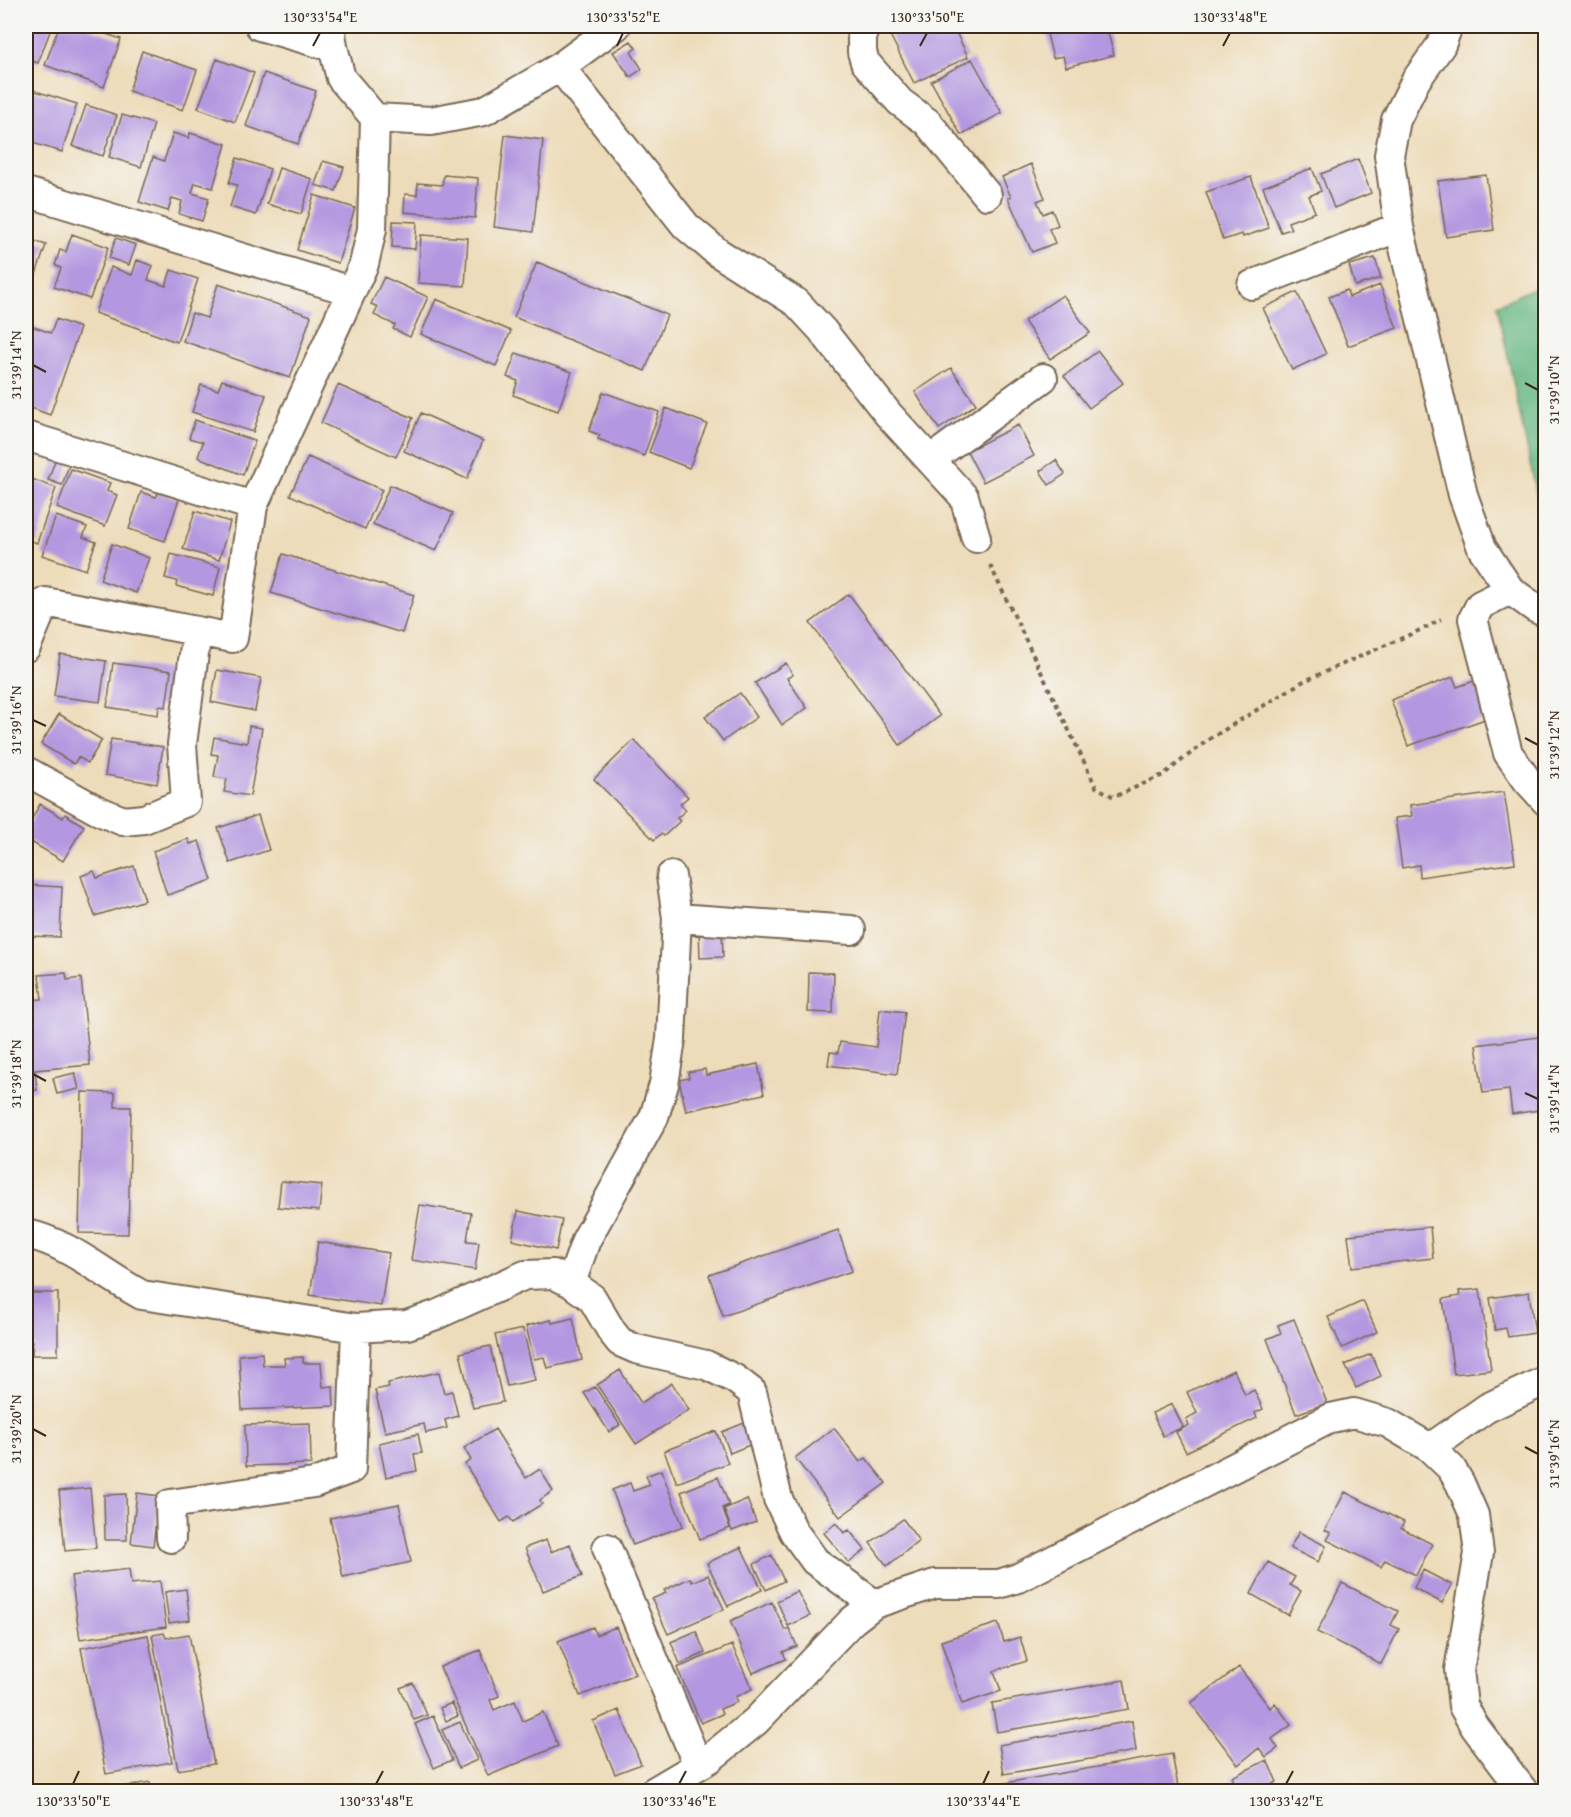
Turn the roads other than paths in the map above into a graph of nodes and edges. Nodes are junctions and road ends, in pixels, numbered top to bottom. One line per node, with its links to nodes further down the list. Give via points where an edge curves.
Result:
1 (260, 26): 5 (street)
2 (616, 26): 6 (street)
3 (862, 26): 9 (street, via 865,62 900,102 927,122)
4 (1448, 26): 10 (street, via 1441,45 1416,80 1395,120 1389,155)
5 (331, 36): 7 (street, via 341,78)
6 (560, 68): 7 (street, via 484,111 431,121); 15 (street, via 686,226 717,252 797,303)
7 (375, 118): 12 (street, via 372,229 364,264)
8 (26, 192): 12 (street)
9 (987, 195)
10 (1399, 227): 11 (street); 18 (street, via 1463,495 1482,548)
11 (1252, 285)
12 (351, 291): 16 (street)
13 (1043, 378): 15 (street)
14 (26, 436): 16 (street)
15 (930, 460): 17 (street, via 964,497)
16 (253, 506): 20 (street, via 233,638)
17 (976, 538)
18 (1510, 590): 19 (street); 23 (street, via 1480,605 1473,619 1508,753)
19 (1545, 613)
20 (197, 631): 21 (street, via 45,602); 22 (street, via 182,744 186,802 144,819 123,821)
21 (26, 647)
22 (26, 771)
23 (1545, 801)
24 (671, 876): 25 (street)
25 (677, 918): 26 (street); 28 (street, via 671,1039 664,1084 654,1118 586,1240)
26 (851, 930)
27 (26, 1234): 29 (street, via 72,1252 142,1295)
28 (572, 1283): 29 (street, via 553,1274 525,1275 436,1315 407,1324); 34 (street, via 592,1298 620,1342 636,1350 706,1365 735,1378 752,1392 778,1499 794,1532 815,1561)
29 (356, 1328): 32 (street, via 351,1468 314,1483 170,1504)
30 (1545, 1380): 31 (street, via 1487,1408)
31 (1430, 1448): 34 (street, via 1388,1423 1354,1413 1331,1418 1018,1578 999,1584 935,1584); 37 (street, via 1460,1483 1474,1515 1479,1552 1459,1670 1463,1706)
32 (171, 1538)
33 (607, 1548): 35 (street)
34 (874, 1604): 35 (street, via 852,1621 756,1721)
35 (698, 1765): 36 (street)
36 (653, 1791)
37 (1524, 1791)

